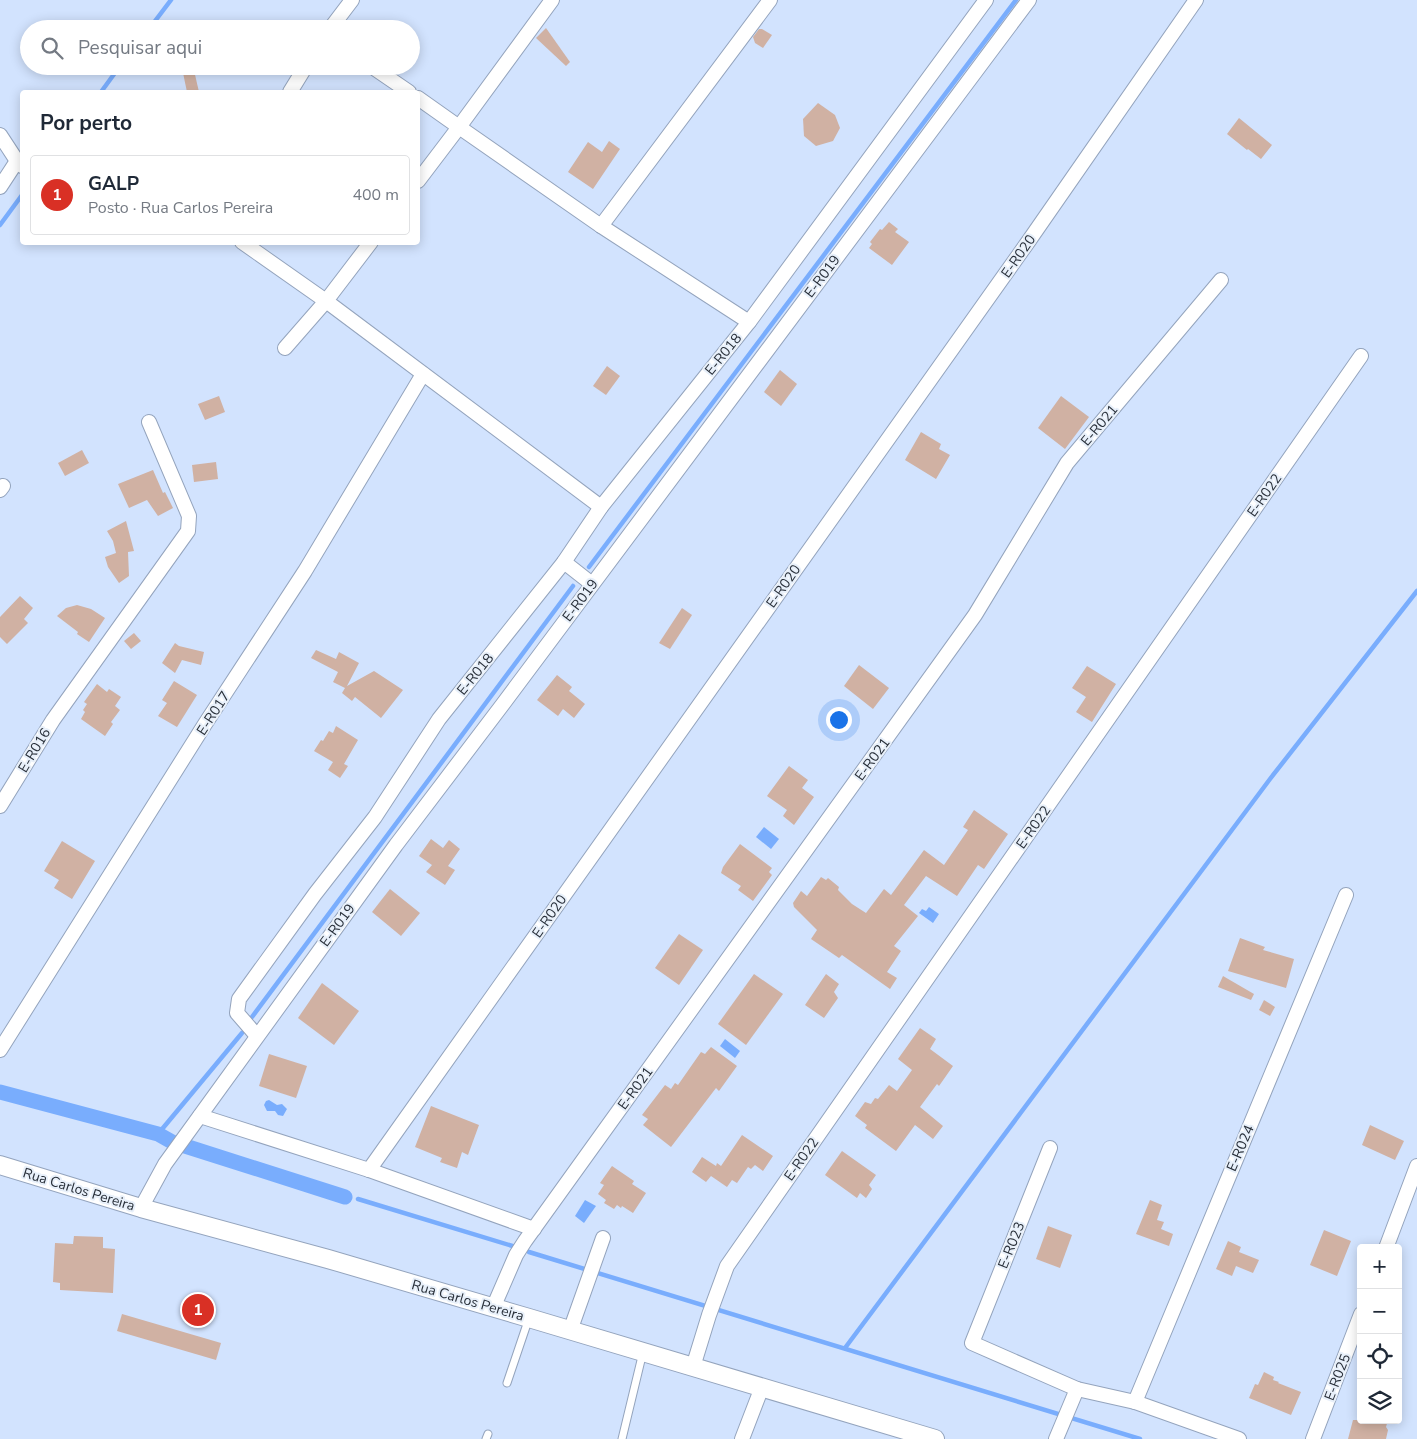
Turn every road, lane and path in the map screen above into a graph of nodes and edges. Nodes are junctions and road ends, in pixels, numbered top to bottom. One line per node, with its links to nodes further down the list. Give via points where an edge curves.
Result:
1 (352, 0): 7 (street)
2 (552, 0): 13 (street)
3 (770, 0): 18 (street)
4 (986, 0): 23 (street, E-R018)
5 (1029, 0): 30 (street, E-R019)
6 (1196, 0): 39 (street, E-R020, via 1028,242)
7 (337, 20)
8 (300, 75): 10 (street)
9 (384, 75): 11 (street)
10 (291, 90)
11 (406, 90)
12 (420, 99): 13 (street)
13 (459, 127): 16 (street); 18 (street)
14 (0, 135): 15 (street)
15 (20, 163): 17 (street)
16 (420, 178)
17 (0, 187)
18 (601, 226): 23 (street)
19 (246, 245): 22 (street)
20 (369, 245): 22 (street)
21 (1221, 280): 41 (street, E-R021, via 1067,463 976,615)
22 (326, 301): 24 (street); 26 (street)
23 (749, 322): 28 (street, E-R018)
24 (285, 348)
25 (1361, 356): 49 (street, E-R022, via 727,1266)
26 (423, 374): 28 (street); 34 (street, E-R017, via 305,571)
27 (150, 422): 31 (street, E-R016, via 190,516 188,530 53,720)
28 (601, 507): 29 (street, E-R018)
29 (564, 562): 30 (street); 33 (street, E-R018, via 440,719 375,817 314,894 239,999 237,1013)
30 (592, 584): 33 (street, E-R019, via 396,844)
31 (0, 806)
32 (1346, 895): 53 (street, E-R024)
33 (257, 1036): 35 (street, E-R019)
34 (0, 1050)
35 (200, 1116): 39 (street); 40 (street, E-R019, via 165,1164)
36 (1050, 1148): 52 (street, E-R023, via 972,1343)
37 (0, 1165): 40 (street, Rua Carlos Pereira)
38 (1417, 1166): 43 (street)
39 (368, 1170): 41 (street)
40 (141, 1208): 44 (street, Rua Carlos Pereira)
41 (534, 1228): 44 (street, E-R021, via 516,1255)
42 (603, 1238): 47 (street)
43 (1388, 1244)
44 (493, 1308): 45 (street, Rua Carlos Pereira)
45 (529, 1318): 47 (street, Rua Carlos Pereira); 50 (lane)
46 (1357, 1324): 59 (street, E-R025)
47 (570, 1331): 48 (street, Rua Carlos Pereira)
48 (643, 1352): 49 (street, Rua Carlos Pereira); 54 (lane)
49 (693, 1367): 51 (street, Rua Carlos Pereira)
50 (507, 1383)
51 (762, 1387): 55 (street); 56 (street, Rua Carlos Pereira)
52 (1076, 1389): 53 (street); 57 (street)
53 (1135, 1402): 58 (street)
54 (622, 1439)
55 (742, 1439)
56 (936, 1439)
57 (1056, 1439)
58 (1239, 1439)
59 (1313, 1439)

